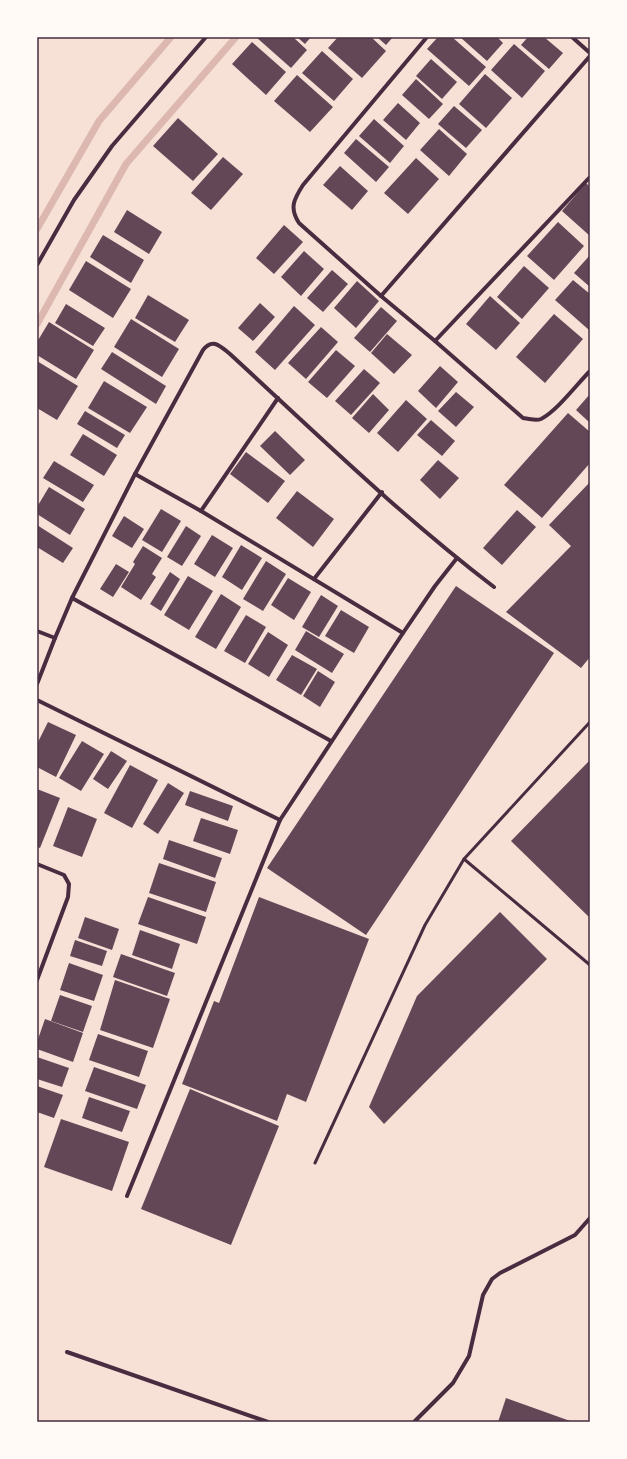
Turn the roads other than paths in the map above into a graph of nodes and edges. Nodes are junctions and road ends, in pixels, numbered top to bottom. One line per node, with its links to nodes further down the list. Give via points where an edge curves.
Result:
1 (206, 37): 7 (street, via 112,146 74,200)
2 (427, 37): 8 (street, via 303,185 293,207 299,223)
3 (572, 37): 4 (street)
4 (590, 53)
5 (590, 56): 8 (street)
6 (590, 177): 9 (street)
7 (37, 265)
8 (381, 296): 9 (street)
9 (435, 341): 10 (street, via 522,418 530,420 540,419 553,410)
10 (590, 371)
11 (278, 398): 12 (street, via 221,346 208,344); 13 (street); 14 (street)
12 (135, 474): 14 (street); 18 (street)
13 (382, 492): 15 (street); 16 (street)
14 (201, 511): 16 (street)
15 (457, 558): 17 (street); 20 (street)
16 (314, 579): 20 (street)
17 (494, 587)
18 (72, 598): 21 (street); 25 (street)
19 (37, 631): 21 (street)
20 (403, 633): 25 (street)
21 (55, 638): 22 (street)
22 (37, 684)
23 (37, 700): 26 (street)
24 (590, 722): 27 (lane)
25 (331, 741): 26 (street)
26 (280, 820): 32 (street)
27 (464, 859): 29 (lane); 31 (lane, via 425,925)
28 (37, 864): 30 (street, via 64,876 69,884 68,897)
29 (590, 965)
30 (37, 980)
31 (315, 1163)
32 (126, 1196)
33 (590, 1218): 36 (street, via 575,1235 492,1279 483,1295 469,1356 453,1383)
34 (66, 1352): 35 (street)
35 (268, 1422)
36 (414, 1422)

